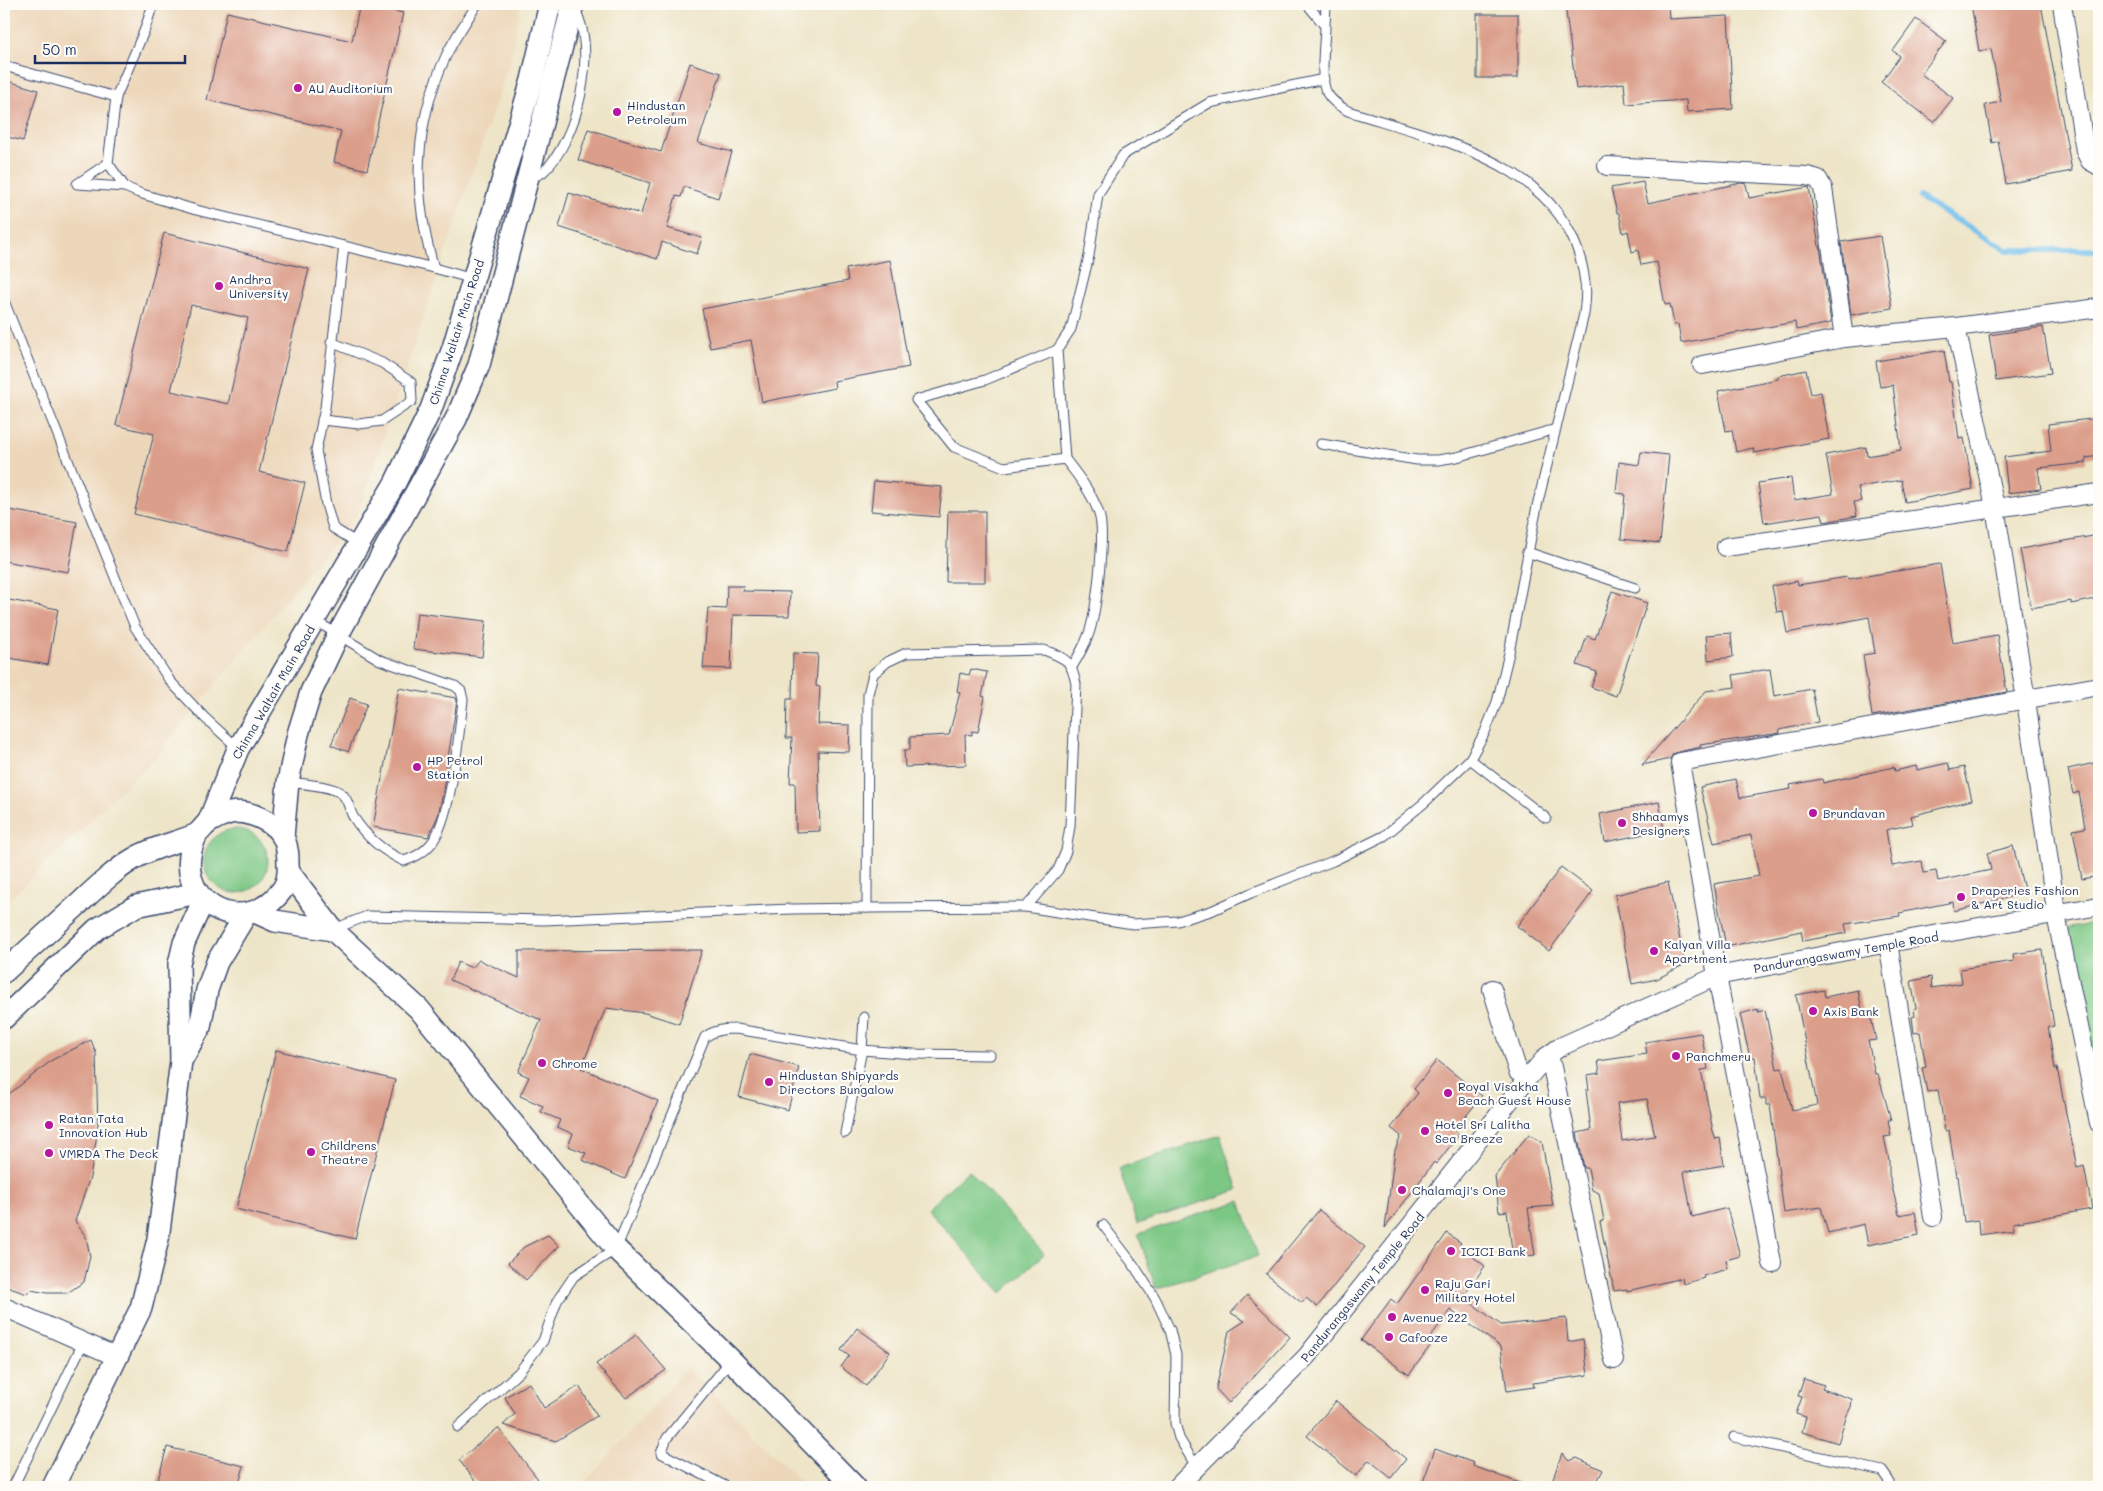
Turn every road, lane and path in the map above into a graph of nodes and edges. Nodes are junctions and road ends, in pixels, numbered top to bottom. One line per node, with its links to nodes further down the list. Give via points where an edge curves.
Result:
1 (153, 4): 11 (lane)
2 (478, 4): 18 (lane, via 446,55 429,99 422,130 419,201)
3 (550, 4): 19 (street, Chinna Waltair Main Road, via 532,80)
4 (573, 4): 15 (street, Chinna Waltair Main Road); 15 (lane, via 580,17 585,42 582,85 573,124 556,157 542,173)
5 (1307, 4): 8 (lane)
6 (1326, 4): 8 (lane)
7 (2062, 4): 14 (street, via 2085,151 2090,161)
8 (1325, 26): 10 (lane)
9 (4, 66): 11 (lane)
10 (1324, 79): 25 (lane, via 1209,103 1123,155 1098,194 1089,256 1071,329); 29 (lane, via 1325,92 1348,111 1469,150 1502,165 1529,183 1553,206 1570,230 1586,284 1584,314)
11 (116, 97): 12 (lane)
12 (108, 163): 16 (lane); 16 (lane, via 77,184)
13 (1607, 166): 23 (street, via 1818,179 1823,188)
14 (2099, 166)
15 (527, 178): 39 (street, Chinna Waltair Main Road, via 478,365 464,401)
16 (125, 187): 17 (lane, via 196,210)
17 (344, 246): 18 (lane); 24 (lane)
18 (434, 268): 19 (lane)
19 (473, 279): 27 (street, Chinna Waltair Main Road, via 453,348)
20 (4, 301): 43 (lane, via 135,627 170,681)
21 (2099, 308): 22 (street)
22 (1956, 327): 23 (street); 33 (street)
23 (1844, 338): 26 (street)
24 (332, 342): 27 (lane, via 382,363 411,382); 28 (lane)
25 (1057, 350): 31 (lane); 31 (lane, via 985,380 916,400 954,446 971,453 1004,466)
26 (1702, 365)
27 (422, 405): 28 (lane, via 382,421 359,424); 34 (street, Chinna Waltair Main Road, via 395,483)
28 (322, 420): 34 (lane, via 316,450 328,512 333,528)
29 (1556, 429): 30 (lane, via 1438,460 1417,460); 36 (lane)
30 (1321, 444)
31 (1065, 459): 40 (lane, via 1089,490 1100,516 1097,598 1088,636)
32 (2099, 492): 33 (street)
33 (1995, 507): 35 (street); 42 (street)
34 (359, 544): 38 (street, Chinna Waltair Main Road)
35 (1726, 547)
36 (1527, 552): 37 (lane); 44 (lane, via 1497,702)
37 (1635, 588)
38 (314, 620): 39 (lane); 43 (street, Chinna Waltair Main Road)
39 (338, 635): 45 (street, Chinna Waltair Main Road, via 311,692); 45 (lane, via 380,660 443,681 461,691 464,700 452,782 439,829 431,844 417,857 404,861 389,854 366,832 341,794 332,789)
40 (1072, 667): 52 (lane, via 1076,684 1066,851 1058,870); 53 (lane, via 1062,657 1044,650 906,653 887,662 873,674 868,694)
41 (2099, 686): 42 (street)
42 (2026, 700): 55 (street); 59 (street, via 1680,762)
43 (238, 749): 47 (street, Chinna Waltair Main Road)
44 (1470, 759): 46 (lane); 52 (lane, via 1424,804 1384,836 1333,861 1211,911 1178,921 1133,924)
45 (288, 782): 48 (street, Chinna Waltair Main Road)
46 (1546, 818)
47 (203, 828): 48 (street, via 230,813 254,815 275,827); 50 (street, via 190,848 188,864); 58 (street, via 135,858 101,884)
48 (283, 837): 49 (street)
49 (289, 872): 54 (street, via 279,894 268,905); 56 (street)
50 (200, 897): 54 (street, via 217,909 233,914); 61 (street, via 136,906 97,929); 66 (street, via 179,964)
51 (2099, 906): 55 (street, Pandurangaswamy Temple Road)
52 (1026, 907): 53 (lane)
53 (867, 908): 56 (lane, via 544,920 367,916)
54 (250, 913): 56 (street, via 275,921); 66 (street, via 217,962 207,990 200,1027)
55 (2056, 914): 57 (street, Pandurangaswamy Temple Road); 68 (street)
56 (333, 930): 72 (street, via 419,1009)
57 (1888, 943): 59 (street, Pandurangaswamy Temple Road); 70 (street)
58 (4, 972)
59 (1717, 976): 65 (street, Pandurangaswamy Temple Road, via 1560,1047); 73 (street)
60 (1492, 989): 67 (street, via 1518,1072)
61 (4, 1018)
62 (864, 1018): 63 (lane)
63 (862, 1050): 64 (lane); 69 (lane); 72 (lane, via 736,1029 713,1031 705,1037)
64 (990, 1055)
65 (1546, 1057): 67 (street, Pandurangaswamy Temple Road); 78 (street, via 1552,1067)
66 (181, 1061): 76 (street, via 158,1239 141,1308)
67 (1527, 1080): 81 (street, Pandurangaswamy Temple Road, via 1307,1356)
68 (2099, 1123)
69 (845, 1132)
70 (1933, 1217)
71 (1103, 1225): 81 (lane, via 1155,1298 1170,1330 1176,1355 1175,1423 1179,1438)
72 (616, 1249): 77 (street); 79 (lane, via 574,1276 557,1301 544,1341 519,1372)
73 (1772, 1263)
74 (4, 1307): 75 (street)
75 (83, 1343): 76 (street); 82 (lane)
76 (117, 1357): 83 (street)
77 (731, 1360): 84 (lane, via 667,1438 660,1453); 85 (street)
78 (1614, 1360)
79 (458, 1427)
80 (1734, 1437): 87 (lane, via 1882,1472 1889,1480)
81 (1196, 1468): 86 (street, Pandurangaswamy Temple Road)
82 (13, 1487)
83 (53, 1487)
84 (727, 1487)
85 (855, 1487)
86 (1177, 1487)
87 (1888, 1487)

